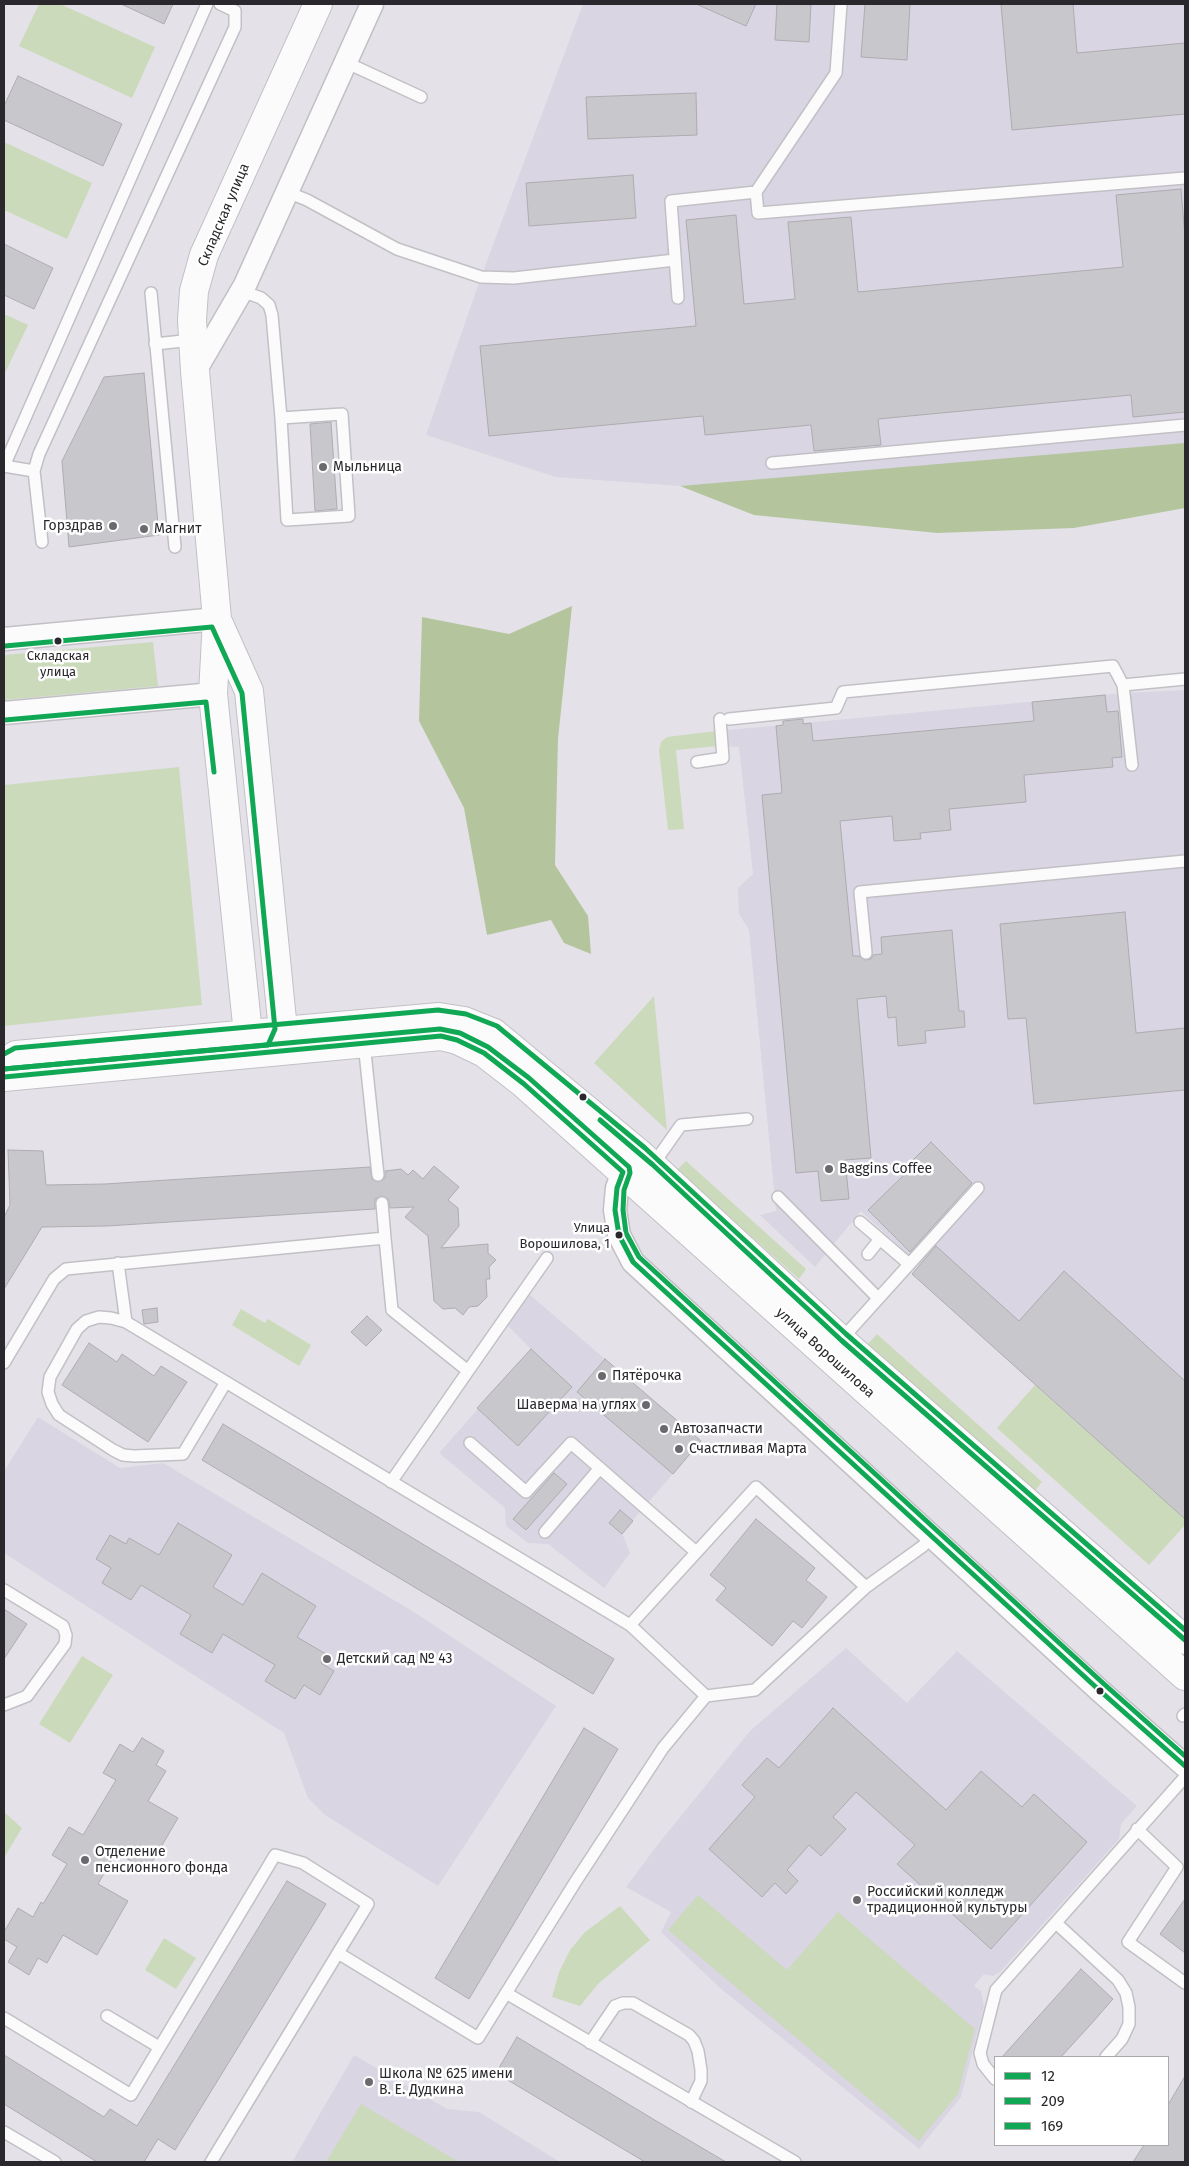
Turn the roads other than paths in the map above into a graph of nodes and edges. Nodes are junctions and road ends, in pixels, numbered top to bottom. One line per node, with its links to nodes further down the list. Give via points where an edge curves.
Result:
1 (207, 4): 21 (lane)
2 (220, 4): 22 (lane, via 235,11 235,26)
3 (318, 4): 15 (street, Складская улица, via 204,255 194,291)
4 (372, 4): 6 (street)
5 (841, 4): 10 (lane, via 836,72)
6 (345, 62): 7 (lane); 9 (street)
7 (421, 98)
8 (1185, 178): 10 (lane, via 758,214)
9 (287, 192): 11 (lane, via 397,249 481,277 514,278); 12 (street)
10 (756, 192): 11 (lane, via 671,201)
11 (675, 260): 14 (lane)
12 (242, 291): 17 (street); 18 (lane, via 261,298 269,305)
13 (151, 293): 16 (lane)
14 (678, 298)
15 (192, 340): 16 (lane); 17 (street, Складская улица)
16 (155, 344): 24 (lane)
17 (195, 371): 25 (street, Складская улица)
18 (281, 418): 18 (lane, via 342,414 349,516 287,520)
19 (1185, 425): 20 (lane)
20 (772, 463)
21 (4, 466): 22 (lane)
22 (34, 471): 23 (lane)
23 (42, 542)
24 (175, 548)
25 (217, 619): 26 (street); 29 (street, Складская улица); 30 (street, Складская улица)
26 (4, 639)
27 (1185, 679): 28 (lane)
28 (1123, 685): 32 (lane, via 1113,666 843,692 836,708 724,719 723,758); 33 (lane)
29 (249, 691): 30 (street); 38 (street, Складская улица)
30 (213, 694): 31 (street); 37 (street, Складская улица)
31 (4, 712)
32 (697, 762)
33 (1132, 765)
34 (1185, 861): 35 (lane, via 860,892)
35 (866, 953)
36 (460, 1031): 38 (street, via 439,1017); 39 (street); 43 (street, улица Ворошилова, via 494,1033)
37 (248, 1034): 38 (street); 40 (street, via 16,1055)
38 (278, 1041): 39 (street); 41 (street)
39 (364, 1044): 44 (lane)
40 (4, 1063)
41 (4, 1077)
42 (747, 1119): 43 (lane, via 681,1126)
43 (638, 1169): 57 (street, улица Ворошилова); 65 (street, via 617,1188 615,1210 619,1235 633,1262)
44 (378, 1175)
45 (978, 1188): 54 (lane)
46 (778, 1197): 55 (lane)
47 (382, 1203): 49 (lane)
48 (860, 1222): 50 (lane)
49 (385, 1238): 53 (lane); 59 (lane, via 392,1310)
50 (880, 1239): 51 (lane); 54 (lane)
51 (868, 1254)
52 (547, 1258): 59 (lane)
53 (118, 1263): 56 (lane); 58 (lane, via 66,1269 54,1279)
54 (909, 1264): 55 (lane)
55 (878, 1298): 57 (lane)
56 (126, 1322): 60 (lane); 60 (lane, via 98,1317 77,1329 50,1377 48,1392 59,1415 113,1450 134,1456 183,1454)
57 (834, 1347): 70 (street, улица Ворошилова); 71 (street, улица Ворошилова)
58 (4, 1363)
59 (468, 1371): 63 (lane)
60 (226, 1382): 63 (lane)
61 (470, 1443): 62 (lane, via 526,1492 571,1443)
62 (600, 1468): 64 (lane); 66 (lane)
63 (392, 1482): 69 (lane)
64 (545, 1532)
65 (932, 1536): 67 (lane); 74 (street)
66 (696, 1552): 67 (lane, via 756,1487); 69 (lane)
67 (866, 1587): 72 (lane, via 755,1690)
68 (4, 1590): 73 (lane, via 63,1626 66,1635 65,1644 27,1696)
69 (630, 1625): 72 (lane)
70 (1185, 1640)
71 (1185, 1676)
72 (706, 1696): 81 (lane, via 663,1748)
73 (4, 1705)
74 (1185, 1766)
75 (1185, 1777): 76 (lane)
76 (1138, 1829): 77 (lane); 78 (lane)
77 (1181, 1870): 80 (lane, via 1128,1942)
78 (1056, 1924): 86 (lane, via 1118,1980 1126,1993 1129,2024 1122,2039); 87 (lane, via 996,1990 980,2053 983,2064)
79 (338, 1953): 81 (lane, via 478,2038); 85 (lane, via 368,1904 303,1863 275,1855); 91 (lane)
80 (1185, 1983)
81 (506, 1993): 84 (lane)
82 (107, 2016): 85 (lane)
83 (4, 2018): 85 (lane, via 131,2095)
84 (590, 2043): 88 (lane); 88 (lane, via 616,2006 623,2003 633,2003 689,2035 698,2050 701,2070 701,2081)
85 (159, 2047)
86 (1107, 2056)
87 (994, 2078)
88 (691, 2102): 92 (lane)
89 (4, 2132): 90 (lane)
90 (55, 2162)
91 (211, 2162)
92 (794, 2162)

